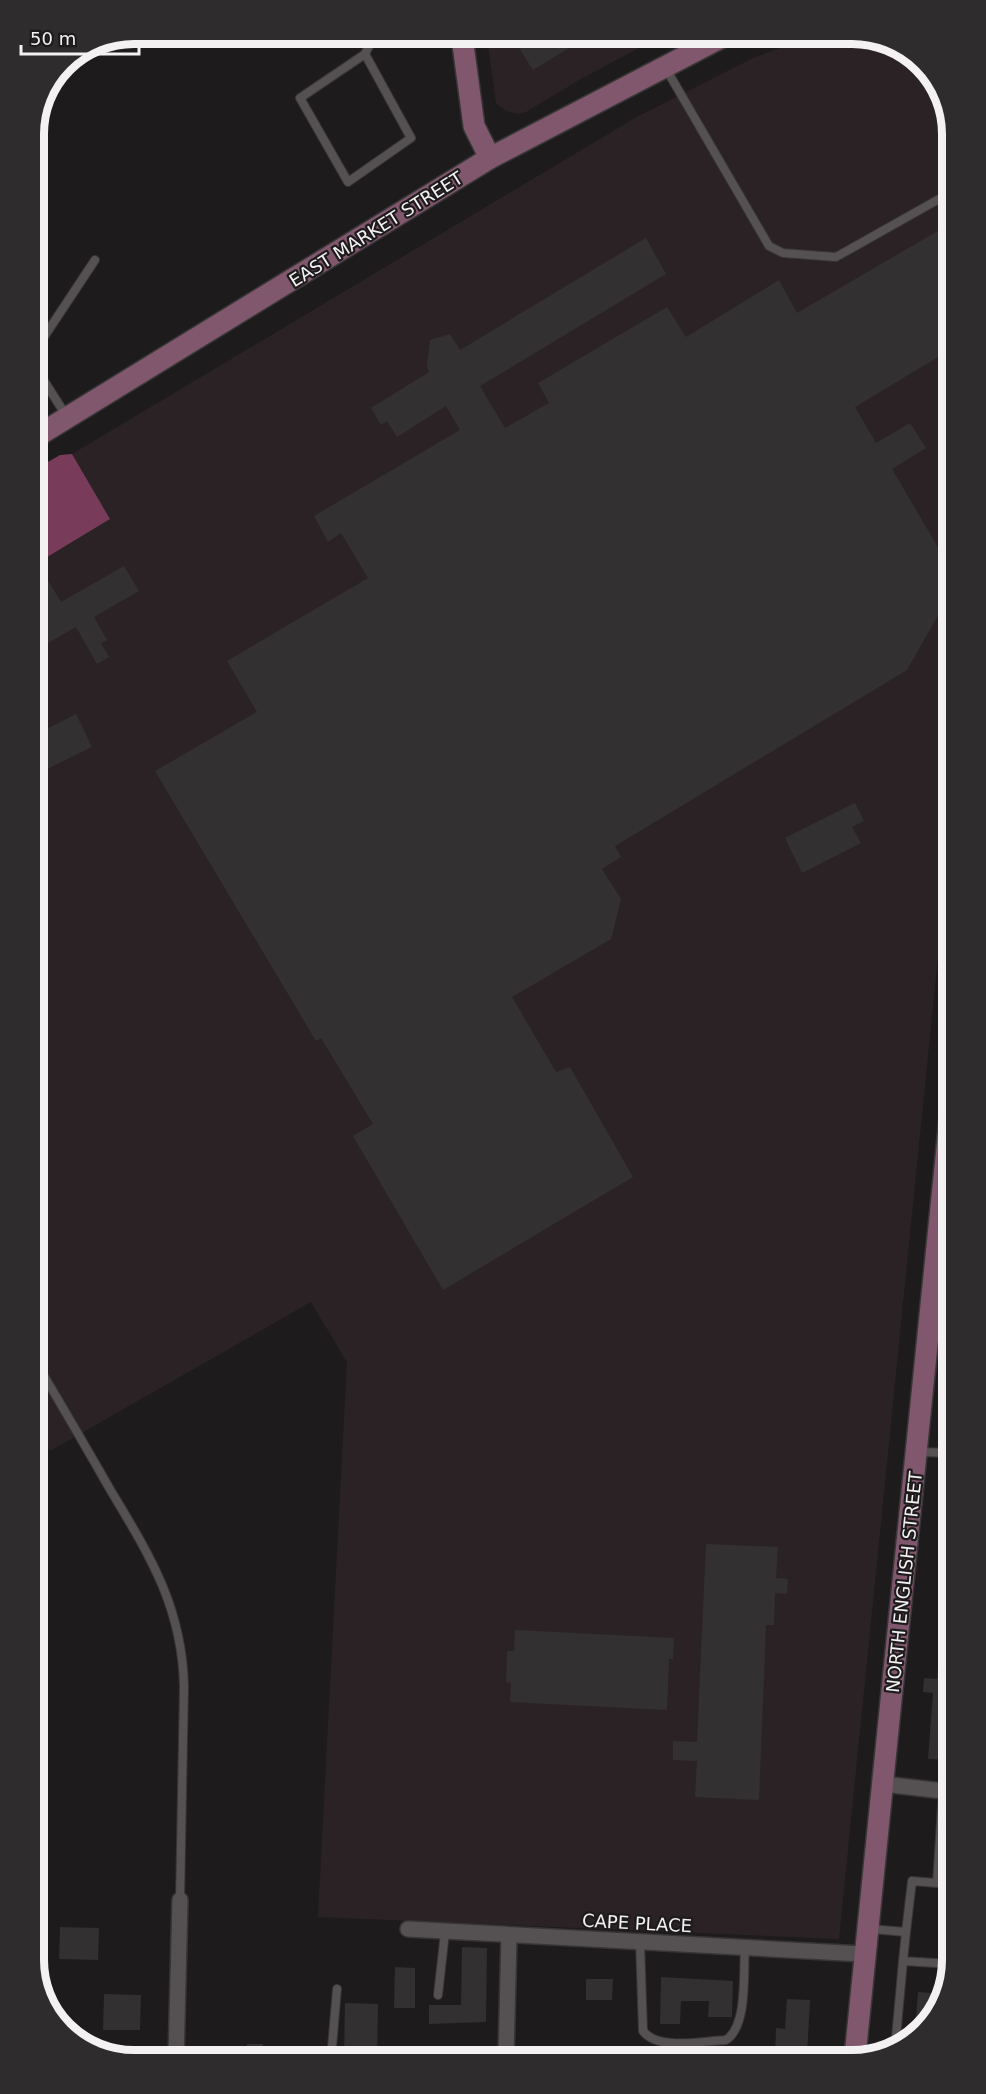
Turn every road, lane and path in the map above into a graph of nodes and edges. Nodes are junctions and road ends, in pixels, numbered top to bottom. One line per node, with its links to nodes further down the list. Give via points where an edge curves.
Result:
1 (370, 44): 4 (lane)
2 (463, 44): 6 (street, via 474,126)
3 (707, 44): 5 (street, EAST MARKET STREET)
4 (365, 54): 4 (lane, via 411,138 348,182 300,98)
5 (664, 66): 6 (street, EAST MARKET STREET); 7 (lane, via 769,246 783,253 836,257)
6 (490, 158): 11 (street, EAST MARKET STREET)
7 (942, 197)
8 (95, 260): 9 (lane)
9 (44, 337)
10 (44, 381): 11 (lane)
11 (67, 418): 12 (street, EAST MARKET STREET)
12 (44, 432)
13 (942, 1296): 15 (street, NORTH ENGLISH STREET)
14 (44, 1376): 22 (lane, via 156,1567 175,1618 184,1659)
15 (917, 1452): 16 (lane); 17 (street, NORTH ENGLISH STREET)
16 (942, 1453)
17 (883, 1784): 18 (street); 23 (street, NORTH ENGLISH STREET)
18 (942, 1790)
19 (942, 1841): 20 (lane)
20 (937, 1883): 21 (lane); 26 (lane, via 912,1881)
21 (942, 1883)
22 (180, 1900): 36 (street)
23 (866, 1928): 26 (lane); 30 (street, NORTH ENGLISH STREET)
24 (408, 1929): 25 (street, CAPE PLACE)
25 (445, 1932): 27 (street, CAPE PLACE); 34 (lane)
26 (906, 1932): 31 (lane)
27 (508, 1936): 28 (street, CAPE PLACE); 38 (street)
28 (640, 1943): 29 (street, CAPE PLACE); 29 (lane, via 643,2031 661,2042 726,2040 732,2036 741,2015)
29 (745, 1948): 30 (street, CAPE PLACE)
30 (863, 1954): 39 (street, NORTH ENGLISH STREET)
31 (903, 1961): 32 (lane); 35 (lane)
32 (942, 1963)
33 (337, 1989): 37 (lane)
34 (438, 1995)
35 (896, 2039)
36 (176, 2050)
37 (332, 2050)
38 (506, 2050)
39 (855, 2050)

